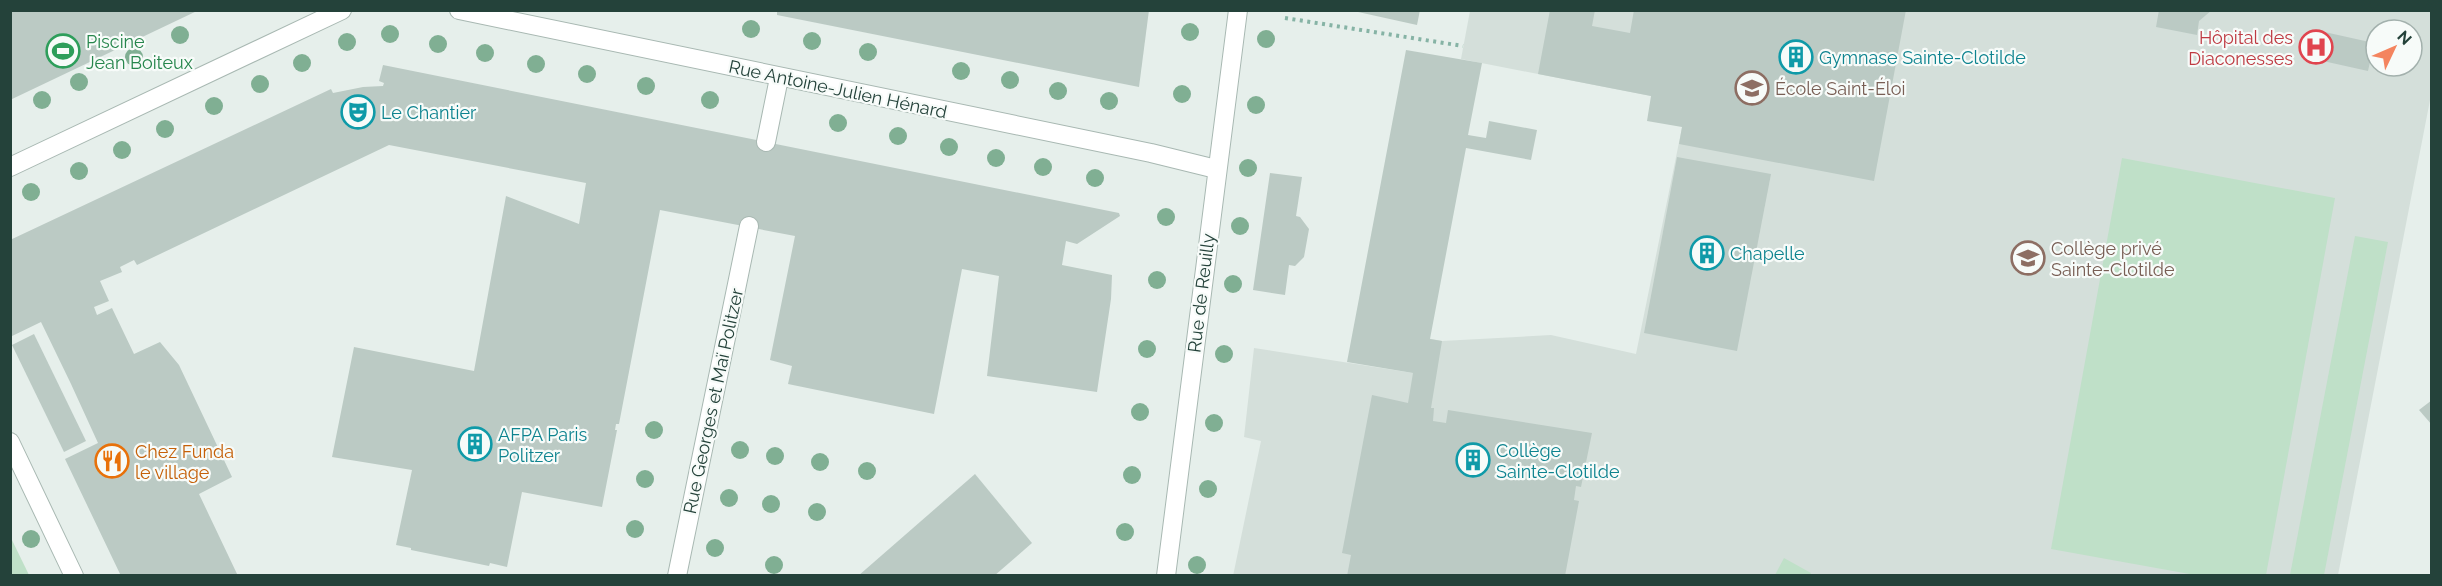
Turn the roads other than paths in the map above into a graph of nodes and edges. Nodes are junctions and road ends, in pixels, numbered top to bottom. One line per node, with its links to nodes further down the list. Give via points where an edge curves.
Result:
1 (342, 10): 6 (street)
2 (459, 10): 4 (street, Rue Antoine-Julien Hénard)
3 (1238, 10): 7 (street, Rue de Reuilly)
4 (779, 78): 5 (street); 7 (street, Rue Antoine-Julien Hénard)
5 (766, 142)
6 (10, 167)
7 (1216, 169): 12 (street, Rue de Reuilly)
8 (749, 226): 11 (street, Rue Georges et Maï Politzer)
9 (10, 442): 10 (street)
10 (74, 576)
11 (677, 576)
12 (1166, 576)

